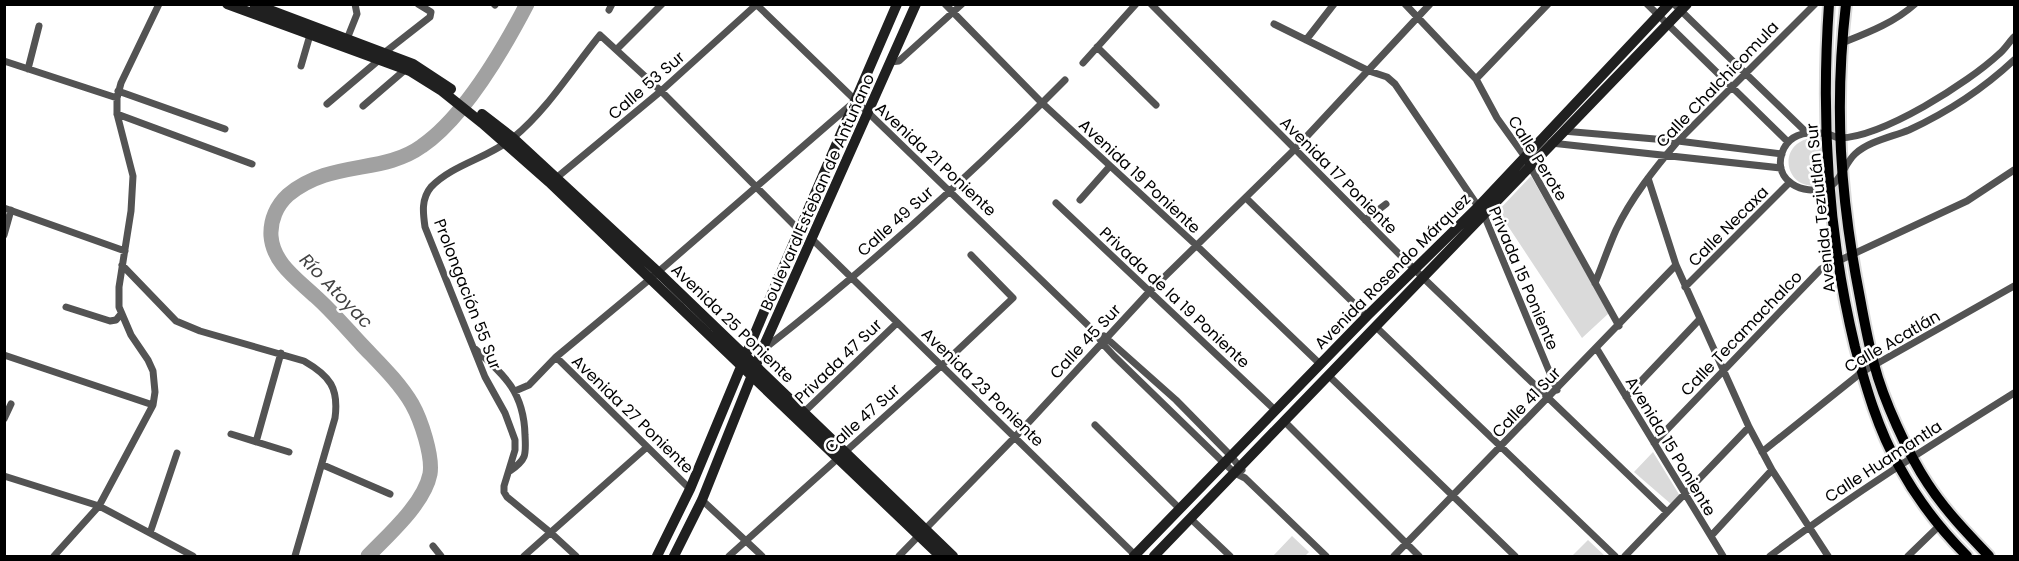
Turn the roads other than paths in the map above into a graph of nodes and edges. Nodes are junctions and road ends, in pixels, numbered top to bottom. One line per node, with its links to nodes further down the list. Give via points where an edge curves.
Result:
1 (159, 4): 53 (street)
2 (227, 4): 31 (main road)
3 (254, 4): 32 (main road)
4 (355, 4): 32 (street, via 357,14)
5 (418, 4): 38 (street, via 430,12 430,17)
6 (662, 4): 37 (street)
7 (897, 4): 54 (main road, Boulevard Esteban de Antuñano)
8 (916, 4): 41 (main road, Boulevard Esteban de Antuñano)
9 (945, 4): 25 (street, Avenida 19 Poniente)
10 (962, 4): 25 (street)
11 (1136, 4): 36 (street)
12 (1151, 4): 74 (street, Avenida 17 Poniente)
13 (1334, 4): 33 (street)
14 (1405, 4): 27 (street, Calle Perote)
15 (1430, 4): 27 (street, Calle 45 Sur)
16 (1548, 4): 49 (street)
17 (1647, 4): 26 (street)
18 (1669, 4): 26 (main road, Avenida Rosendo Márquez)
19 (1815, 4): 47 (street, Calle Chalchicomula)
20 (1829, 4): 67 (main road, Avenida Teziutlán Sur, via 1824,86)
21 (1846, 4): 35 (main road, Avenida Teziutlán Sur)
22 (1915, 4): 35 (street, via 1880,27)
23 (757, 5): 52 (street, Calle 53 Sur); 54 (street, Avenida 21 Poniente)
24 (1681, 7): 29 (main road, Avenida Rosendo Márquez); 47 (street)
25 (953, 13): 41 (street, via 899,61); 55 (street, Avenida 19 Poniente)
26 (1658, 16): 29 (street); 63 (main road, Avenida Rosendo Márquez)
27 (1418, 17): 46 (street, Calle 45 Sur); 49 (street, Calle Perote)
28 (1274, 24): 33 (street, Privada 15 Poniente)
29 (1668, 24): 50 (street); 65 (main road, Avenida Rosendo Márquez)
30 (39, 26): 44 (street)
31 (310, 35): 38 (main road); 43 (street)
32 (347, 39): 38 (main road)
33 (1306, 40): 46 (street, Privada 15 Poniente)
34 (2013, 41): 61 (street, via 1975,73)
35 (1842, 43): 68 (main road, Avenida Teziutlán Sur)
36 (1097, 47): 42 (street); 57 (street)
37 (617, 49): 52 (street); 69 (street, Prolongación 55 Sur, via 600,35 534,119)
38 (382, 56): 45 (main road); 51 (main road, via 413,64); 56 (street)
39 (2014, 60): 64 (street, via 1972,95)
40 (4, 61): 44 (street)
41 (890, 62): 60 (main road, Boulevard Esteban de Antuñano)
42 (1083, 63)
43 (301, 66)
44 (28, 69): 53 (street)
45 (406, 69): 51 (main road); 58 (street)
46 (1369, 71): 74 (street, Calle 45 Sur); 94 (street, Privada 15 Poniente, via 1395,84)
47 (1745, 73): 50 (street, Calle Chalchicomula); 66 (street)
48 (1065, 80): 55 (street, Calle 49 Sur)
49 (1476, 80): 77 (street, Calle Perote)
50 (1732, 87): 71 (street, Calle Chalchicomula); 72 (street)
51 (444, 88): 69 (main road, Avenida 25 Poniente)
52 (661, 91): 84 (street, Calle 53 Sur); 87 (street)
53 (118, 95): 59 (street); 62 (street)
54 (855, 101): 60 (street, Avenida 21 Poniente); 87 (street); 96 (main road, Boulevard Esteban de Antuñano)
55 (1042, 103): 79 (street, Avenida 19 Poniente); 88 (street, Calle 49 Sur)
56 (327, 104)
57 (1156, 105)
58 (363, 106)
59 (117, 114): 78 (street); 100 (street, via 133,176)
60 (868, 114): 88 (street, Avenida 21 Poniente); 98 (main road, Boulevard Esteban de Antuñano)
61 (1904, 116): 64 (street); 68 (street)
62 (225, 129)
63 (1551, 130): 65 (street); 70 (main road, Avenida Rosendo Márquez)
64 (1909, 130): 82 (street, via 1865,147)
65 (1564, 132): 71 (street); 73 (main road, Avenida Rosendo Márquez)
66 (1806, 132): 67 (street); 72 (street)
67 (1827, 134): 68 (street); 86 (main road, Avenida Teziutlán Sur)
68 (1839, 138): 82 (main road, Avenida Teziutlán Sur)
69 (510, 140): 84 (main road, Avenida 25 Poniente); 122 (street, Prolongación 55 Sur, via 442,178 429,189 424,201 425,227)
70 (1540, 141): 73 (street); 77 (main road, Avenida Rosendo Márquez)
71 (1678, 141): 75 (street); 76 (street, Calle Chalchicomula)
72 (1788, 142): 75 (street)
73 (1554, 143): 76 (street); 77 (main road, Avenida Rosendo Márquez)
74 (1295, 149): 89 (street, Calle 45 Sur); 95 (street, Avenida 17 Poniente)
75 (1782, 154): 80 (street)
76 (1665, 156): 80 (street); 83 (street, Calle Chalchicomula)
77 (1528, 162): 94 (main road, Avenida Rosendo Márquez); 110 (street, Calle Perote)
78 (252, 164)
79 (1110, 166): 90 (street); 99 (street, Avenida 19 Poniente)
80 (1781, 168): 85 (street)
81 (2014, 170): 101 (street, Calle Tecamachalco, via 1967,201)
82 (1841, 173): 86 (street); 101 (main road, Avenida Teziutlán Sur)
83 (1648, 178): 105 (street); 110 (street, Calle Chalchicomula, via 1616,230)
84 (553, 180): 107 (main road, Avenida 25 Poniente)
85 (1789, 183): 86 (street, via 1806,190); 112 (street, Calle Necaxa)
86 (1830, 187): 103 (main road, Avenida Teziutlán Sur)
87 (756, 188): 96 (street); 107 (street)
88 (950, 190): 108 (street, Calle 49 Sur); 121 (street, Avenida 21 Poniente)
89 (1246, 198): 99 (street, Calle 45 Sur); 116 (street)
90 (1080, 200)
91 (1056, 203): 113 (street, Privada de la 19 Poniente)
92 (1386, 204): 95 (street)
93 (8, 209): 97 (street); 100 (street)
94 (1481, 211): 106 (main road, Avenida Rosendo Márquez); 109 (main road, Avenida Rosendo Márquez); 136 (street, Privada 15 Poniente)
95 (1365, 220): 106 (street, Avenida 17 Poniente)
96 (799, 230): 128 (main road, Boulevard Esteban de Antuñano)
97 (4, 235)
98 (812, 240): 108 (street, Avenida 23 Poniente); 124 (main road, Boulevard Esteban de Antuñano)
99 (1196, 245): 113 (street, Calle 45 Sur); 129 (street, Avenida 19 Poniente)
100 (125, 250): 104 (street)
101 (1851, 254): 103 (street, Calle Tecamachalco); 131 (main road, Avenida Teziutlán Sur)
102 (971, 255): 130 (street, Calle 47 Sur, via 1013,298)
103 (1837, 260): 133 (street, Calle Tecamachalco, via 1816,273); 134 (main road, Avenida Teziutlán Sur)
104 (123, 265): 115 (street, via 118,299); 125 (street, via 176,321 200,332)
105 (1676, 265): 112 (street); 119 (street, Calle 41 Sur)
106 (1414, 269): 109 (street, Avenida 17 Poniente); 116 (main road, Avenida Rosendo Márquez)
107 (654, 275): 127 (street); 128 (main road, Avenida 25 Poniente)
108 (852, 278): 118 (street, Avenida 23 Poniente); 124 (street, Calle 49 Sur)
109 (1423, 278): 120 (main road, Avenida Rosendo Márquez); 140 (street, Avenida 17 Poniente)
110 (1595, 283): 119 (street, Calle Perote)
111 (2014, 286): 131 (street, Calle Acatlán)
112 (1685, 287): 117 (street)
113 (1150, 291): 121 (street, Calle 45 Sur); 143 (street, Privada de la 19 Poniente)
114 (66, 307): 115 (street, via 110,321)
115 (121, 314): 142 (street, via 151,365)
116 (1367, 316): 129 (main road, Avenida Rosendo Márquez)
117 (1699, 320): 133 (street); 139 (street)
118 (897, 323): 130 (street, Avenida 23 Poniente); 144 (street, Privada 47 Sur)
119 (1619, 326): 123 (street, Calle 41 Sur)
120 (1376, 327): 135 (main road, Avenida Rosendo Márquez); 154 (street)
121 (1104, 340): 150 (street, Calle 45 Sur); 160 (street, Avenida 21 Poniente); 160 (street, Avenida 21 Poniente, via 1176,400)
122 (473, 348): 137 (street, via 496,367); 163 (street, Prolongación 55 Sur, via 506,413 515,440)
123 (1597, 349): 136 (street, Calle 41 Sur); 139 (street, Avenida 15 Poniente)
124 (762, 350): 132 (main road, Boulevard Esteban de Antuñano)
125 (281, 353): 151 (street); 161 (street, via 317,368 335,392 335,418)
126 (4, 355): 142 (street)
127 (556, 357): 137 (street, via 529,385); 153 (street, Avenida 27 Poniente)
128 (744, 361): 132 (main road, Avenida 25 Poniente); 167 (main road, Boulevard Esteban de Antuñano)
129 (1320, 364): 143 (main road, Avenida Rosendo Márquez)
130 (941, 366): 150 (street, Avenida 23 Poniente); 158 (street, Calle 47 Sur)
131 (1874, 366): 134 (street, Calle Acatlán); 159 (main road, Avenida Teziutlán Sur)
132 (755, 370): 144 (main road, Avenida 25 Poniente); 171 (main road, Boulevard Esteban de Antuñano)
133 (1723, 371): 148 (street); 152 (street, Calle Tecamachalco)
134 (1862, 372): 156 (street, Calle Acatlán); 162 (main road, Avenida Teziutlán Sur)
135 (1329, 376): 146 (main road, Avenida Rosendo Márquez); 170 (street)
136 (1557, 390): 140 (street, Calle 41 Sur)
137 (515, 391): 163 (street, via 525,417 526,453)
138 (2014, 393): 159 (street, Calle Huamantla)
139 (1626, 397): 152 (street, Avenida 15 Poniente)
140 (1549, 398): 154 (street, Calle 41 Sur); 174 (street, Avenida 17 Poniente)
141 (11, 404): 145 (street)
142 (153, 405): 172 (street)
143 (1275, 410): 160 (main road, Avenida Rosendo Márquez)
144 (801, 416): 158 (main road, Avenida 25 Poniente)
145 (4, 419)
146 (1284, 421): 165 (main road, Avenida Rosendo Márquez); 183 (street)
147 (1095, 425): 173 (street)
148 (1749, 427): 156 (street); 169 (street)
149 (231, 434): 151 (street)
150 (1015, 437): 180 (street, Calle 45 Sur); 198 (street, Avenida 23 Poniente)
151 (256, 442): 155 (street)
152 (1654, 443): 169 (street, Avenida 15 Poniente)
153 (647, 447): 167 (street, Avenida 27 Poniente); 179 (street)
154 (1502, 447): 170 (street, Calle 41 Sur); 205 (street)
155 (289, 452)
156 (1762, 452): 164 (street)
157 (177, 453): 178 (street)
158 (841, 456): 180 (main road, Avenida 25 Poniente); 182 (street, Calle 47 Sur)
159 (1912, 457): 162 (street, Calle Huamantla); 212 (main road, Avenida Teziutlán Sur, via 1949,514)
160 (1227, 459): 165 (street, Avenida 21 Poniente); 173 (main road, Avenida Rosendo Márquez)
161 (323, 465): 168 (street); 187 (street)
162 (1899, 466): 176 (main road, Avenida Teziutlán Sur); 177 (street, Calle Huamantla)
163 (510, 471): 179 (street, Prolongación 55 Sur, via 504,486 507,497)
164 (1772, 471): 177 (street); 181 (street)
165 (1240, 473): 175 (main road, Avenida Rosendo Márquez); 201 (street, Avenida 21 Poniente)
166 (4, 476): 172 (street)
167 (690, 489): 191 (main road, Boulevard Esteban de Antuñano)
168 (390, 494)
169 (1684, 494): 174 (street); 181 (street, Avenida 15 Poniente)
170 (1452, 496): 183 (street, Calle 41 Sur); 204 (street)
171 (702, 500): 182 (street); 192 (main road, Boulevard Esteban de Antuñano)
172 (99, 506): 178 (street); 185 (street)
173 (1180, 509): 198 (main road, Avenida Rosendo Márquez)
174 (1667, 512): 206 (street)
175 (1191, 519): 199 (main road, Avenida Rosendo Márquez); 200 (street)
176 (1939, 525): 210 (street); 211 (main road, Avenida Teziutlán Sur)
177 (1808, 528): 208 (street, Calle Huamantla); 209 (street)
178 (150, 533): 186 (street)
179 (551, 533): 189 (street); 190 (street)
180 (921, 533): 195 (street, Calle 45 Sur); 196 (main road, Avenida 25 Poniente); 197 (main road, Avenida 25 Poniente)
181 (1711, 536): 207 (street, Avenida 15 Poniente)
182 (746, 541): 193 (street, Calle 47 Sur); 194 (street)
183 (1406, 544): 202 (street, Calle 41 Sur); 203 (street)
184 (433, 546): 188 (street)
185 (54, 556)
186 (193, 556)
187 (295, 556)
188 (441, 556)
189 (524, 556)
190 (576, 556)
191 (657, 556)
192 (674, 556)
193 (729, 556)
194 (762, 556)
195 (899, 556)
196 (940, 556)
197 (953, 556)
198 (1135, 556)
199 (1154, 556)
200 (1230, 556)
201 (1326, 556)
202 (1394, 556)
203 (1419, 556)
204 (1515, 556)
205 (1615, 556)
206 (1625, 556)
207 (1723, 556)
208 (1770, 556)
209 (1828, 556)
210 (1908, 556)
211 (1967, 556)
212 (1989, 556)

